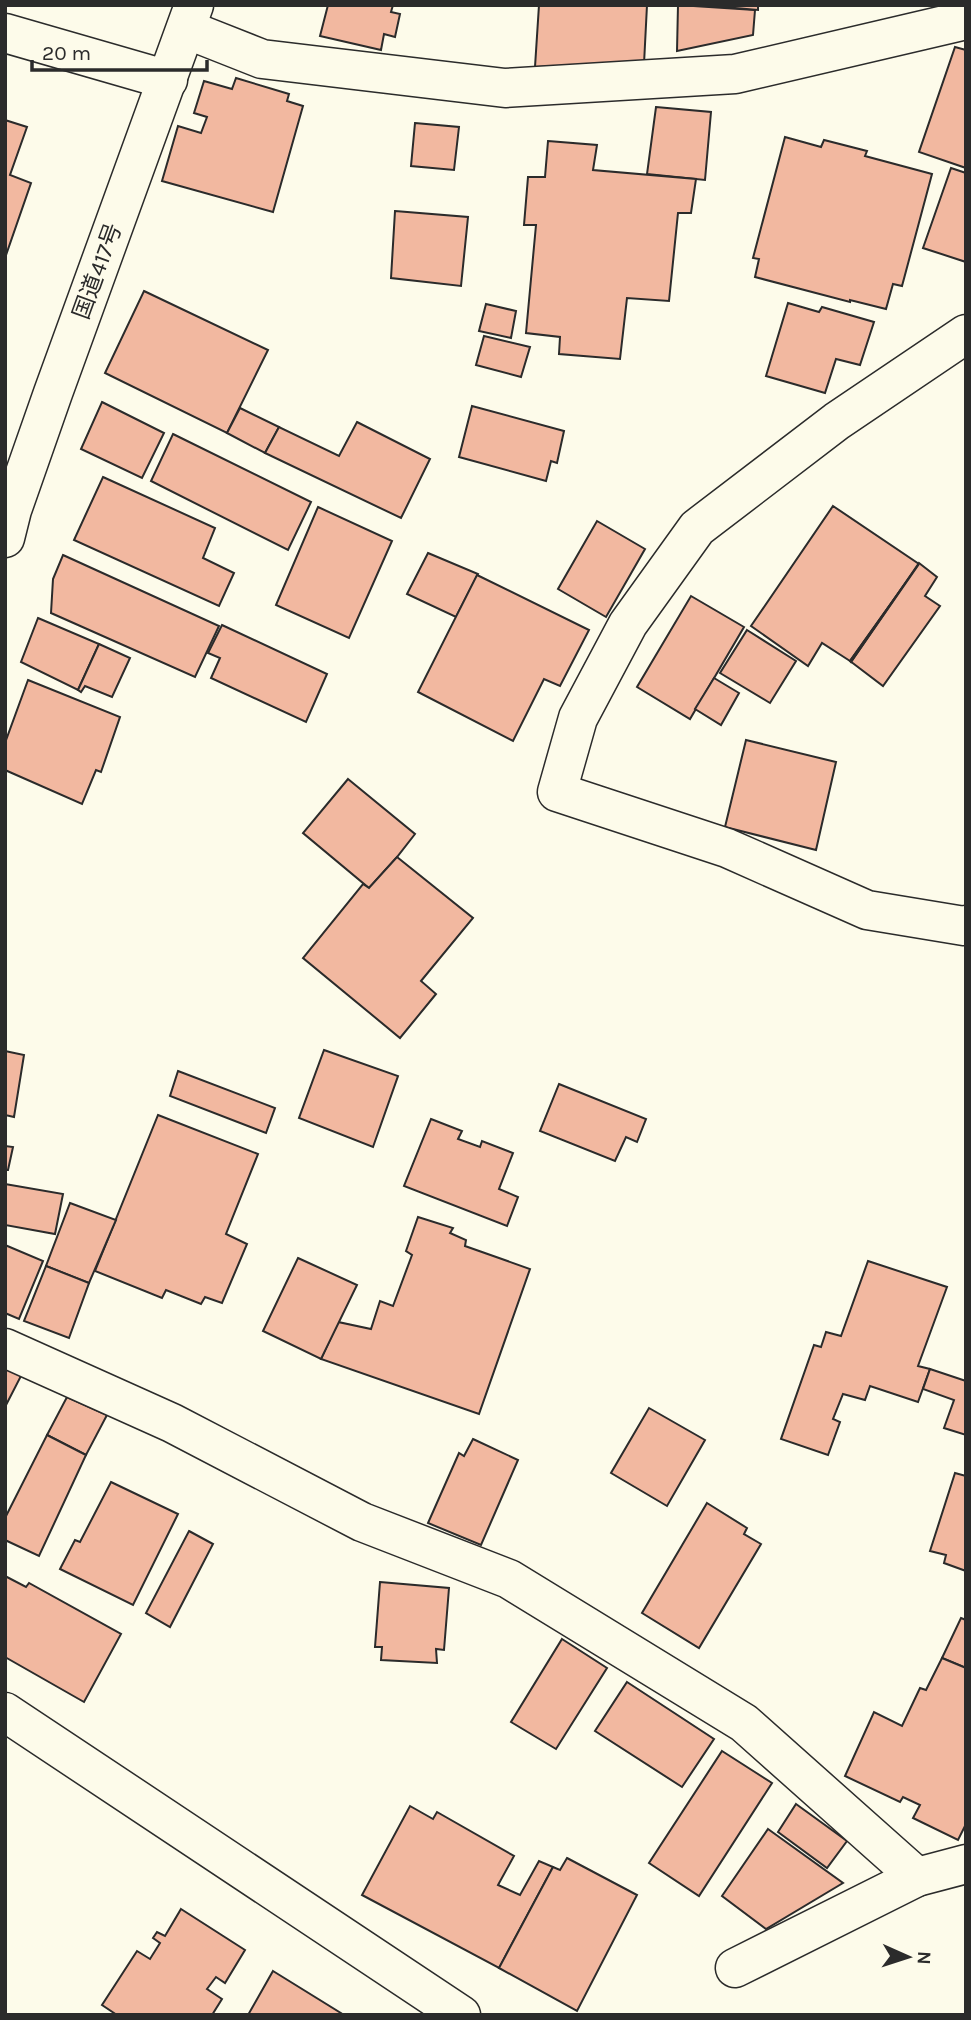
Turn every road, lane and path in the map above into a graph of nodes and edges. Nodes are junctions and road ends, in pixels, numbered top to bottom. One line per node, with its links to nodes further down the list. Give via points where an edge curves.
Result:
1 (190, 17): 2 (main road, via 262,59 505,88 735,74); 4 (main road, 国道417号)
2 (966, 20)
3 (5, 33): 4 (main road)
4 (168, 80): 6 (main road, 国道417号, via 52,393)
5 (966, 334): 7 (main road, via 837,421 697,528 621,636 578,718 557,792 727,848 867,910)
6 (5, 538)
7 (966, 925)
8 (5, 1348): 11 (main road, via 172,1423 362,1522 509,1579 744,1723)
9 (5, 1712): 13 (main road)
10 (966, 1864): 11 (main road)
11 (917, 1877): 12 (main road)
12 (734, 1968)
13 (461, 2015)

